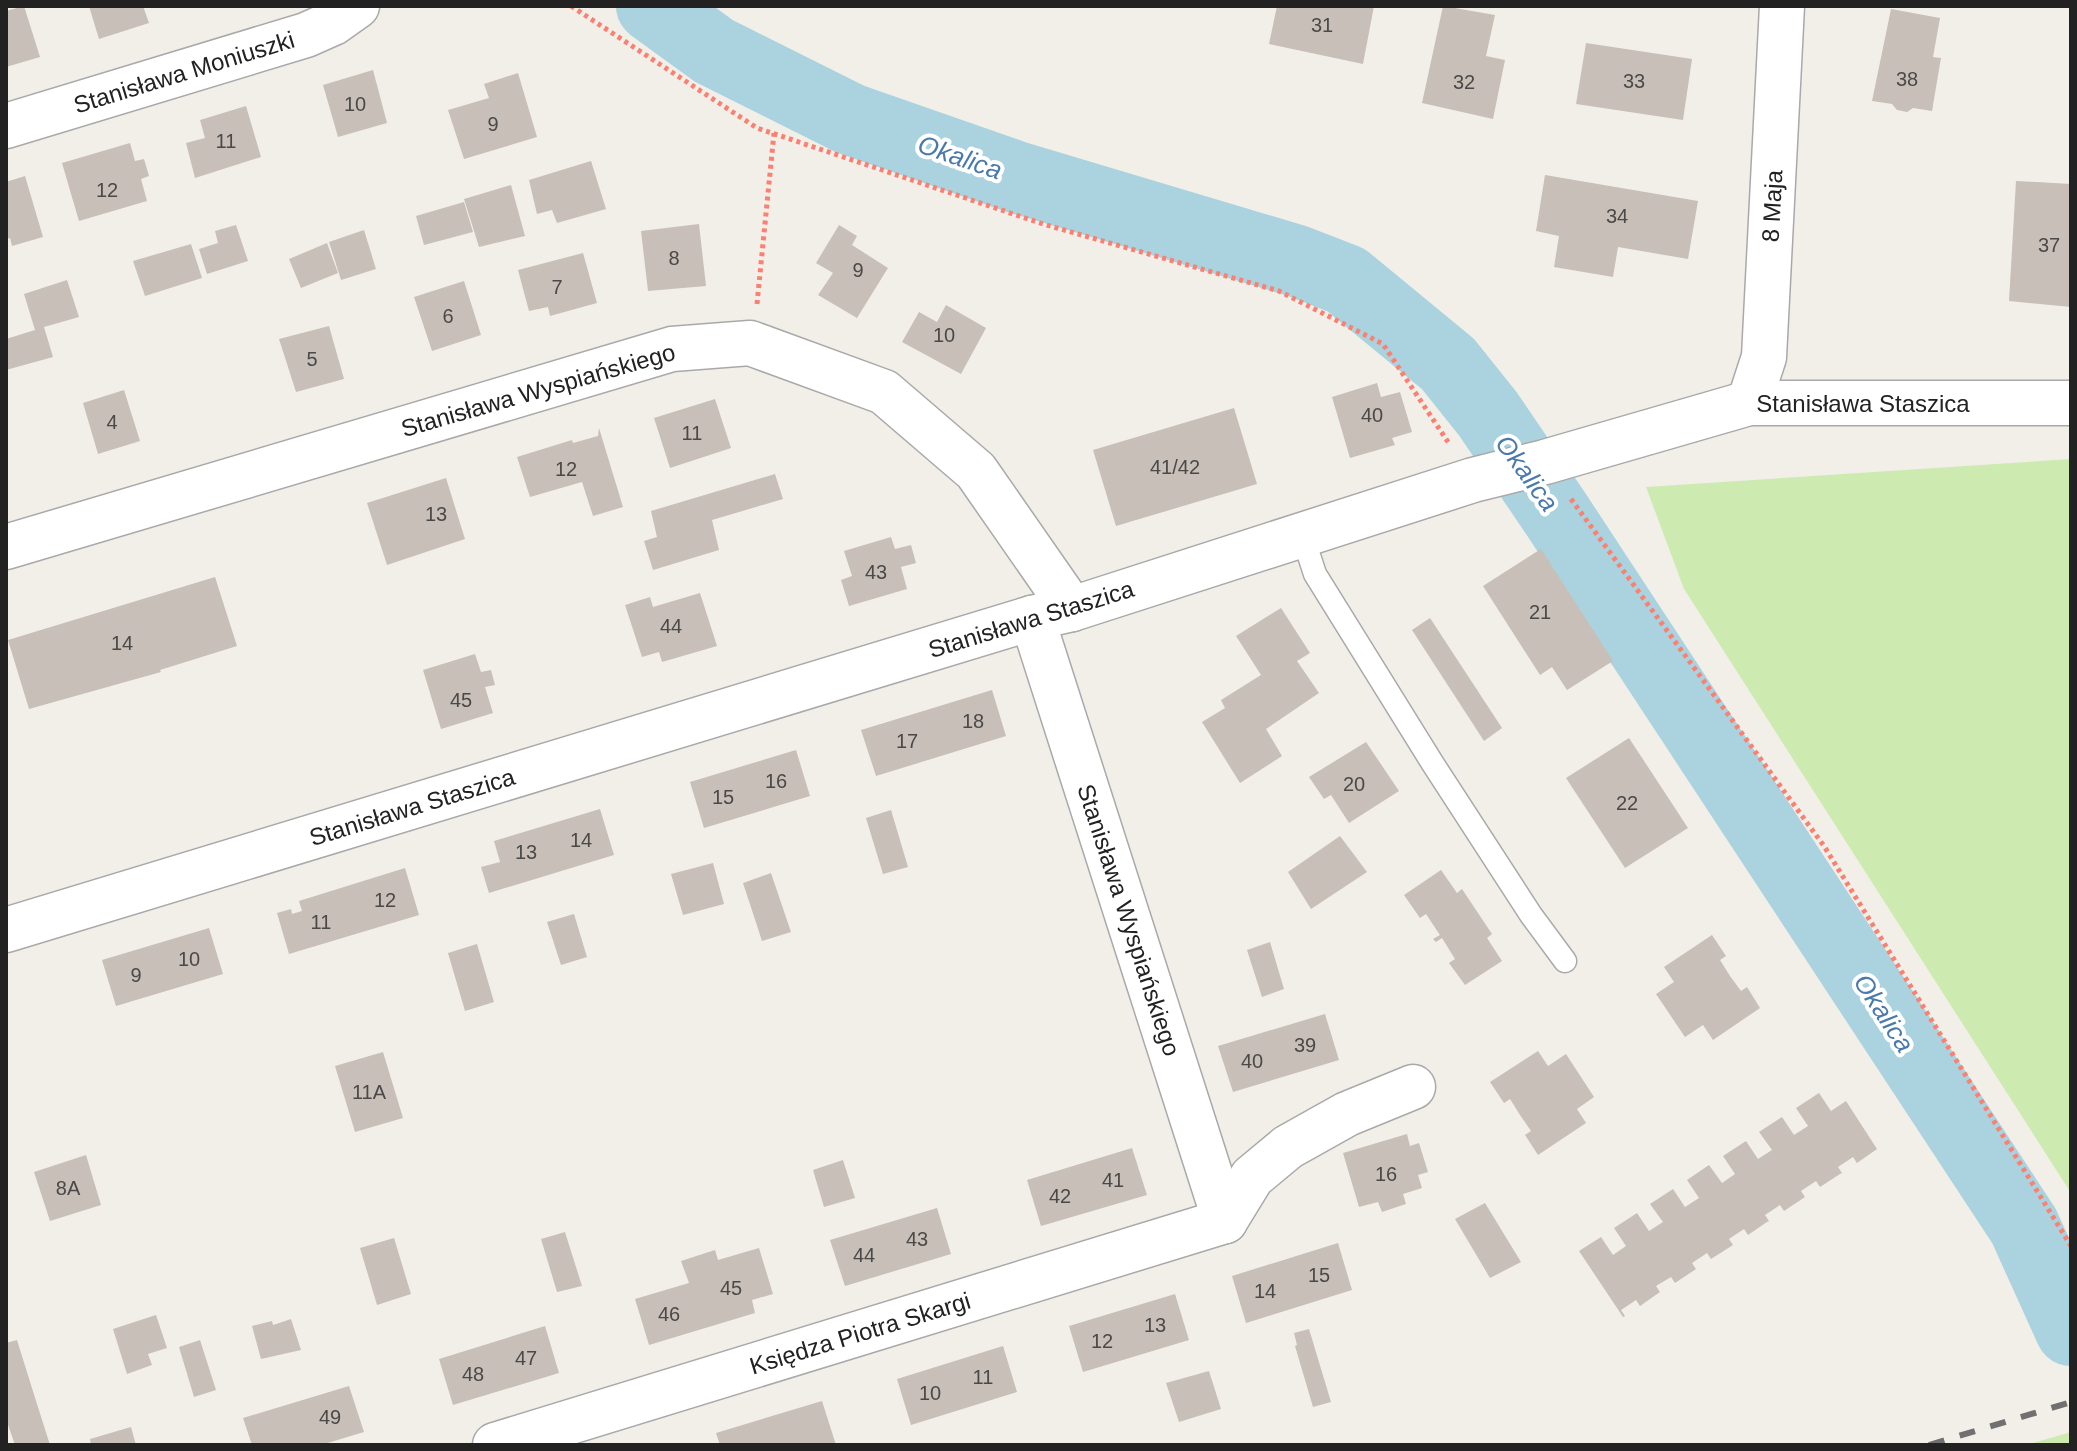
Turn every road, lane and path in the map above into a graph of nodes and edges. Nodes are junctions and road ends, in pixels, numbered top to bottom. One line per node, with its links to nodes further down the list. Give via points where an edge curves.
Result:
1 (357, 6): 4 (street, Stanisława Moniuszki, via 306,35)
2 (571, 6): 5 (path, via 757,128)
3 (1782, 6): 7 (street, 8 Maja, via 1764,357)
4 (6, 126)
5 (774, 133): 6 (path); 10 (path, via 1043,224 1279,291 1383,344)
6 (750, 343): 12 (street, Stanisława Wyspiańskiego, via 672,349); 13 (street, Stanisława Wyspiańskiego, via 884,392 976,471)
7 (1749, 403): 8 (street, Stanisława Staszica); 9 (street, Stanisława Staszica)
8 (2071, 403)
9 (1545, 462): 10 (street, Stanisława Staszica); 18 (path, via 1824,846)
10 (1483, 477): 11 (street, Stanisława Staszica)
11 (1302, 534): 13 (street, Stanisława Staszica); 15 (lane, via 1323,587)
12 (6, 547)
13 (1052, 613): 14 (street, Stanisława Staszica); 17 (street, Stanisława Wyspiańskiego)
14 (6, 930)
15 (1565, 961)
16 (1413, 1087): 17 (street, via 1347,1114 1288,1147 1252,1177)
17 (1225, 1221): 19 (street, Księdza Piotra Skargi)
18 (2071, 1246)
19 (495, 1445)

